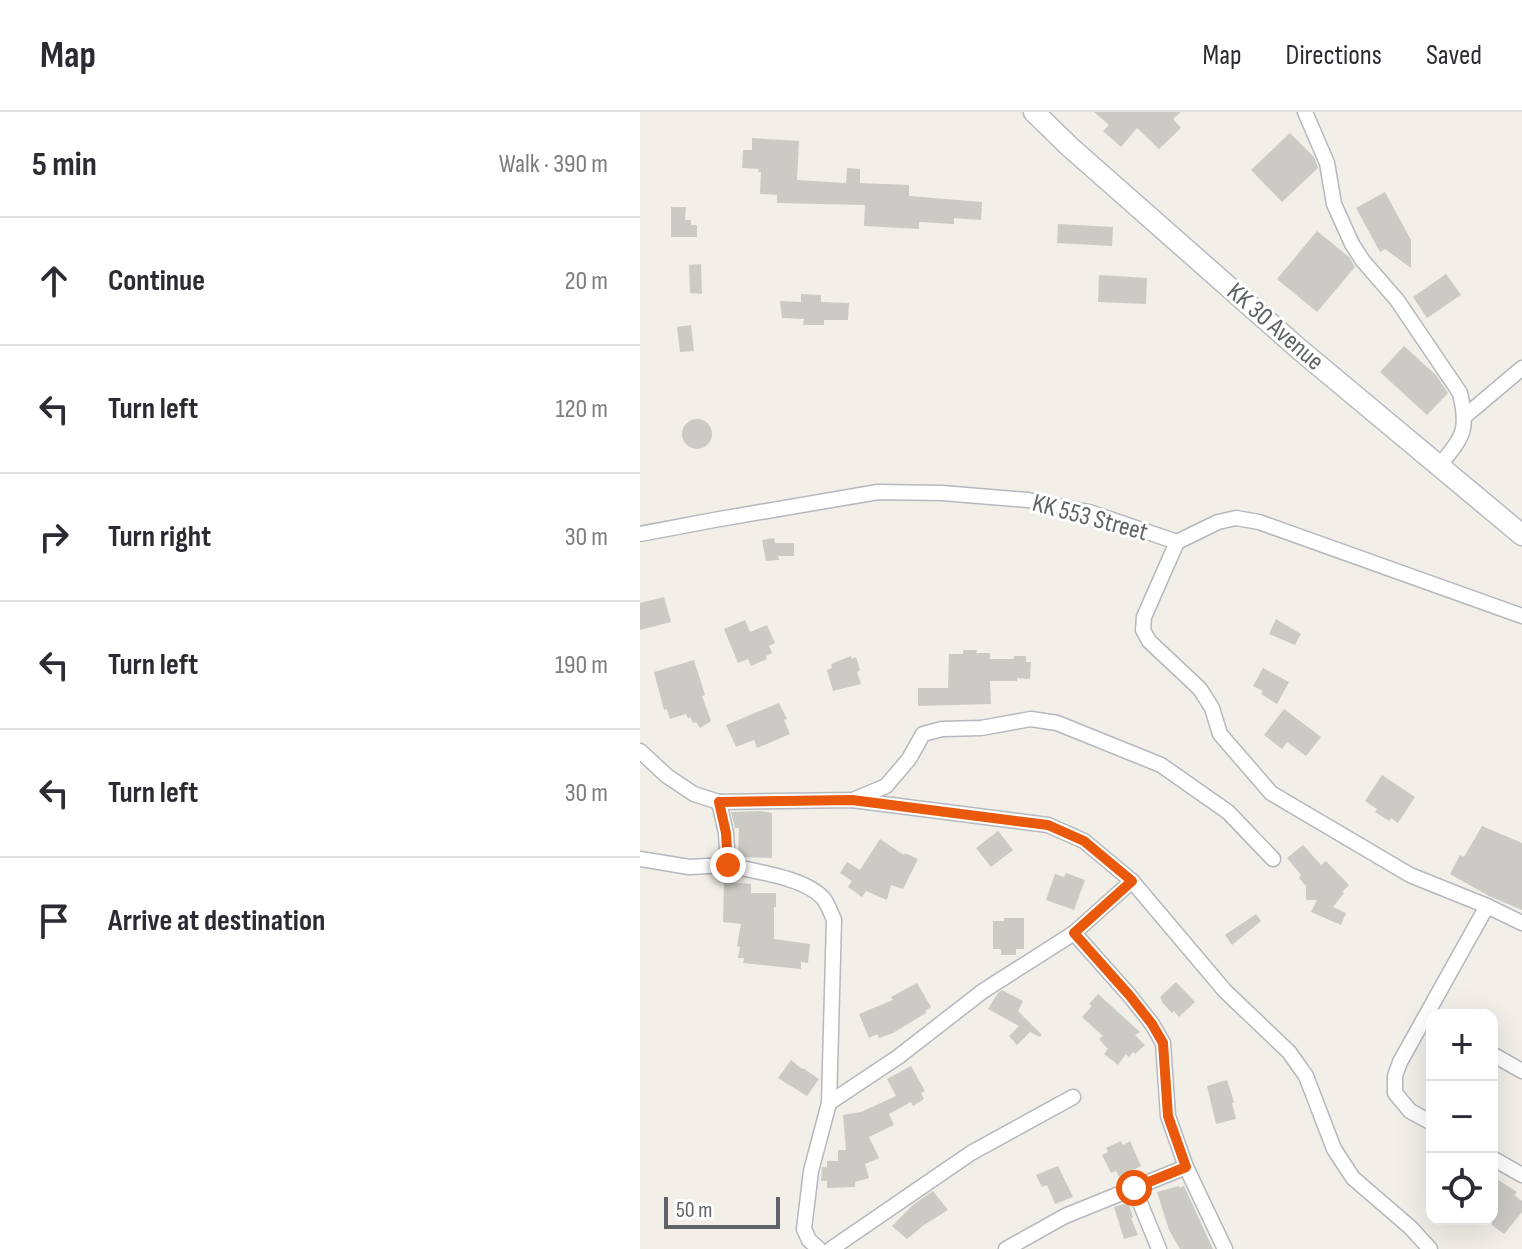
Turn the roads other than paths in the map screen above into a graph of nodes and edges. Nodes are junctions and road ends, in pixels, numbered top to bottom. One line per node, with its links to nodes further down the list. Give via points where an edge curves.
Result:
1 (1034, 112): 5 (main road, KK 30 Avenue, via 1299,349)
2 (1305, 112): 4 (street, via 1352,244 1460,393)
3 (1522, 368): 4 (street)
4 (1464, 417): 5 (street, via 1460,440)
5 (1440, 465): 7 (main road, KK 30 Avenue)
6 (640, 534): 8 (street, KK 553 Street, via 878,492 1028,500 1089,512)
7 (1522, 535)
8 (1177, 542): 9 (street, KK 553 Street, via 1218,522 1259,522); 17 (street, via 1143,630 1200,689 1234,753 1271,793 1410,875)
9 (1522, 616)
10 (640, 751): 12 (street, via 694,794)
11 (852, 800): 12 (street); 14 (street, via 886,786 923,734 1031,719 1057,723 1161,765 1228,812); 16 (street, via 1048,825 1084,841)
12 (719, 802): 15 (street)
13 (640, 859): 15 (street, via 689,867)
14 (1273, 859)
15 (728, 865): 25 (street, via 814,891 834,920)
16 (1132, 881): 19 (street); 36 (street, via 1225,991 1289,1052 1306,1076 1334,1149 1353,1178)
17 (1487, 906): 18 (street); 20 (street)
18 (1522, 923)
19 (1074, 933): 25 (street, via 983,991); 28 (street, via 1163,1043 1168,1116)
20 (1434, 1009)
21 (1426, 1023): 26 (street, via 1400,1062 1395,1093)
22 (1498, 1057): 23 (street)
23 (1522, 1071)
24 (1073, 1097): 32 (street, via 971,1153)
25 (829, 1103): 31 (street, via 811,1171 804,1229)
26 (1426, 1120)
27 (1498, 1161): 29 (street)
28 (1186, 1167): 30 (street); 35 (street)
29 (1522, 1175)
30 (1134, 1188): 33 (street, via 1065,1216); 34 (street)
31 (819, 1249)
32 (831, 1249)
33 (1006, 1249)
34 (1159, 1249)
35 (1225, 1249)
36 (1430, 1249)

